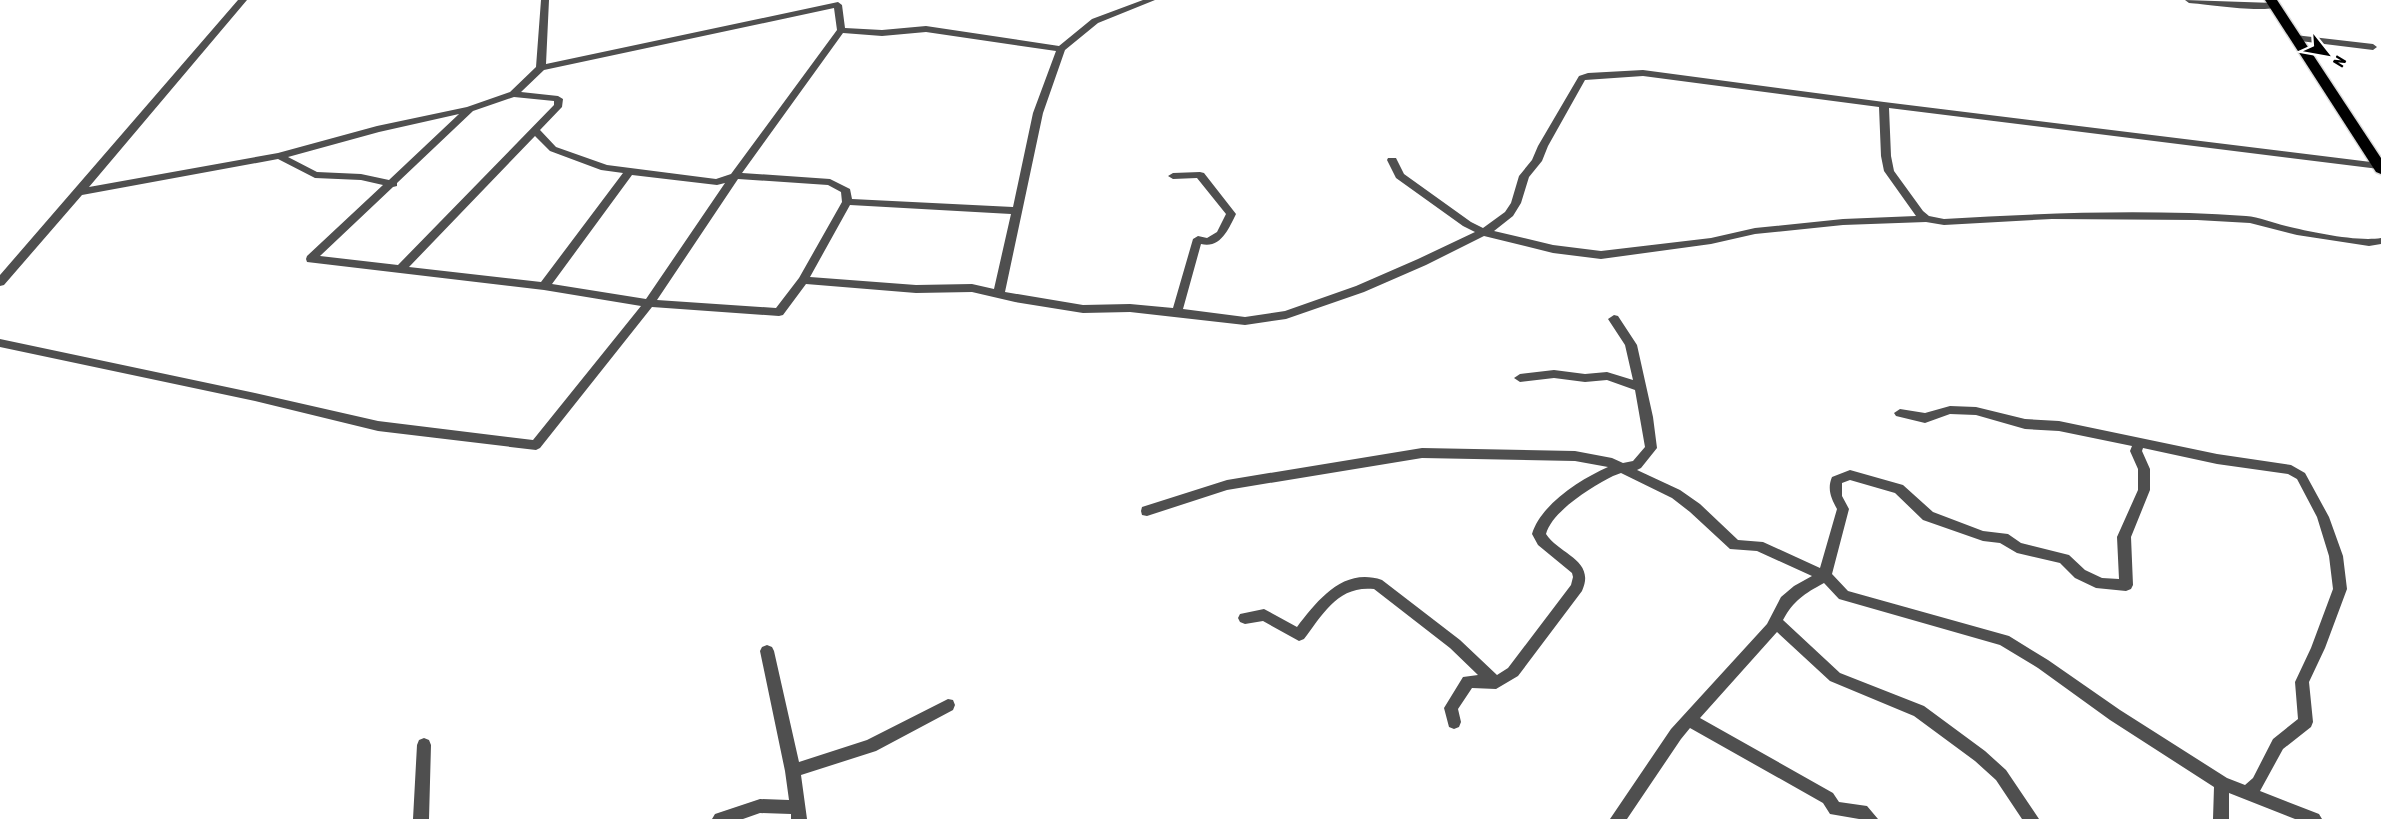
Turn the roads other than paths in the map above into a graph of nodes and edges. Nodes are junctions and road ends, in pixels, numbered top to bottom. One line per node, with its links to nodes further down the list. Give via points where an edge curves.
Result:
1 (243, 0): 22 (street)
2 (545, 0): 10 (street)
3 (1151, 0): 9 (street, via 1095,21)
4 (2189, 0): 5 (street, via 2250,6)
5 (2272, 3): 7 (highway)
6 (841, 30): 9 (street, via 882,33 926,29); 10 (street, via 838,5); 19 (street)
7 (2295, 38): 8 (street); 17 (highway)
8 (2373, 47)
9 (1061, 49): 24 (street, via 1038,113)
10 (541, 68): 11 (street)
11 (513, 94): 13 (street); 14 (street, via 558,99 559,105)
12 (1884, 105): 17 (street); 25 (street, via 1888,171); 26 (street, via 1643,73 1588,76 1578,84 1537,160 1524,176 1509,214)
13 (469, 109): 15 (street); 21 (street)
14 (535, 130): 18 (street, via 553,149 605,168); 28 (street)
15 (279, 156): 21 (street, via 315,175 361,177); 22 (street)
16 (1392, 160): 26 (street, via 1400,176 1424,195)
17 (2379, 161)
18 (629, 172): 19 (street, via 717,182); 31 (street)
19 (735, 176): 23 (street, via 830,182 846,190); 33 (street)
20 (1173, 176): 34 (street, via 1200,175 1231,214 1221,234 1208,242 1198,239)
21 (393, 184): 28 (street, via 311,260)
22 (79, 192): 30 (street)
23 (847, 202): 24 (street); 29 (street)
24 (1018, 210): 32 (street)
25 (1926, 219): 26 (street, via 1755,231 1711,241 1600,255 1553,249); 27 (street, via 1944,222 2052,216 2197,217 2250,220 2297,232)
26 (1484, 232): 34 (street, via 1381,280 1286,315 1245,321)
27 (2381, 242)
28 (400, 270): 31 (street)
29 (803, 280): 32 (street, via 916,289 972,288); 33 (street, via 779,312)
30 (0, 282)
31 (544, 286): 33 (street)
32 (999, 294): 34 (street, via 1083,309)
33 (649, 303): 36 (street, via 536,445 378,426)
34 (1177, 312)
35 (1614, 319): 38 (street, via 1631,345)
36 (0, 343)
37 (1520, 378): 38 (street, via 1554,374 1607,376)
38 (1639, 387): 41 (street, via 1651,448 1637,465)
39 (1900, 413): 40 (street, via 1925,418 1950,410 1976,411)
40 (2140, 442): 43 (street, via 2136,451 2144,470 2144,490 2124,537 2126,585 2101,584 2080,574 2064,559 2017,548 2003,538 1983,536 1928,516 1899,489 1850,474 1836,480 1836,496 1843,509); 54 (street, via 2290,470 2301,476 2323,518 2336,556 2340,589 2302,682 2306,722 2278,744 2258,783)
41 (1622, 467): 42 (street, via 1575,456 1422,453 1227,485); 43 (street, via 1695,507 1735,545 1758,546); 47 (street, via 1580,489 1540,525 1539,534 1544,541 1578,570 1580,577 1577,587 1536,642 1512,672)
42 (1147, 511)
43 (1825, 576): 45 (street, via 1786,601); 53 (street, via 1844,595 2004,640)
44 (1245, 618): 47 (street, via 1264,615 1299,635 1334,591 1354,582 1377,584 1455,644)
45 (1776, 622): 49 (street); 60 (street, via 1835,677 1919,711 1980,756 2001,775)
46 (767, 651): 52 (street)
47 (1496, 683): 50 (street, via 1468,681 1451,708)
48 (948, 705): 52 (street, via 871,746)
49 (1689, 720): 58 (street); 59 (street, via 1828,798 1835,809 1862,811)
50 (1454, 722)
51 (424, 745): 56 (street)
52 (793, 771): 55 (street)
53 (2222, 783): 54 (street); 61 (street)
54 (2248, 792): 62 (street)
55 (797, 813): 57 (street, via 760,806)
56 (421, 819)
57 (720, 819)
58 (1618, 819)
59 (1870, 819)
60 (2031, 819)
61 (2221, 819)
62 (2314, 819)

